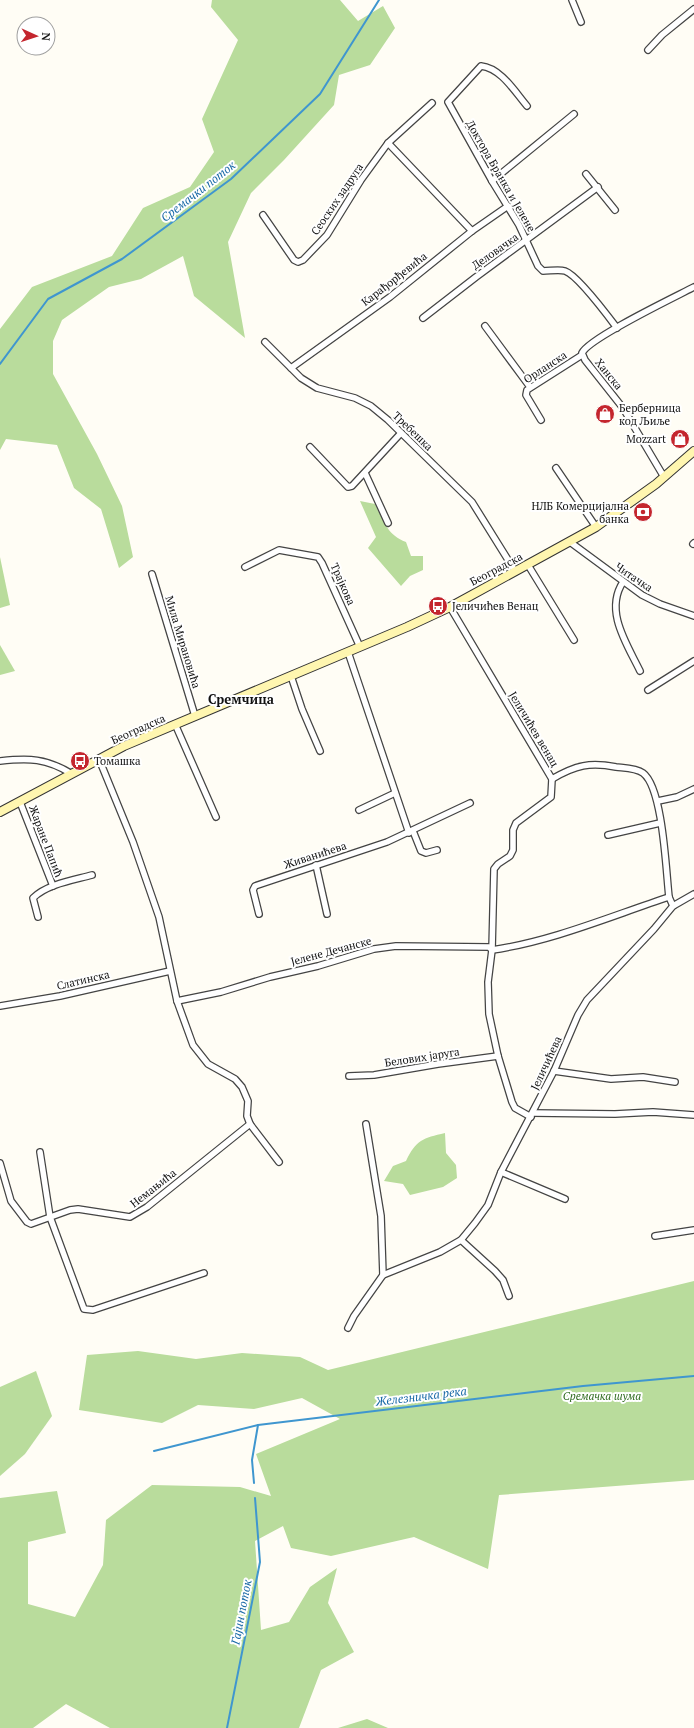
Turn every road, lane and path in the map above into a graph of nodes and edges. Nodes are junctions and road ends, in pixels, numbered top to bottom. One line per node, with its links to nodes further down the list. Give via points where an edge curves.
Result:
1 (572, 0): 3 (street)
2 (694, 9): 4 (street)
3 (581, 22)
4 (648, 50)
5 (432, 103): 8 (street, Сеоских задруга)
6 (527, 106): 10 (street, Доктора Бранка и Јелене, via 501,76 480,66 452,94 448,102)
7 (574, 114): 10 (street)
8 (388, 143): 14 (street, Сеоских задруга, via 361,180 327,235 303,260 294,260); 15 (street)
9 (586, 174): 11 (street)
10 (492, 181): 12 (street, Доктора Бранка и Јелене)
11 (598, 188): 13 (street); 16 (street, Деловачка)
12 (508, 206): 15 (street, Карађорђевића); 16 (street, Доктора Бранка и Јелене)
13 (615, 210)
14 (263, 215)
15 (472, 231): 23 (street, Карађорђевића, via 390,297)
16 (526, 241): 18 (street, Деловачка); 20 (street, Доктора Бранка и Јелене, via 541,270 562,270 571,274)
17 (694, 287): 20 (street, Ханска)
18 (423, 318)
19 (485, 326): 24 (street)
20 (617, 328): 22 (street, Ханска, via 585,348)
21 (265, 342): 23 (street, Требешка)
22 (582, 355): 24 (street, Орланска); 31 (street, Ханска, via 623,408)
23 (291, 368): 26 (street, Требешка, via 317,388 355,398 371,406)
24 (530, 387): 25 (street, Орланска, via 526,394)
25 (541, 420)
26 (401, 433): 30 (street); 37 (street, Требешка, via 472,502)
27 (310, 447): 30 (street, via 348,487)
28 (694, 451): 31 (main road, Београдска)
29 (556, 468): 33 (street)
30 (365, 473): 32 (street)
31 (664, 477): 33 (main road, Београдска)
32 (388, 523)
33 (596, 527): 34 (main road, Београдска)
34 (570, 542): 35 (main road, Београдска); 39 (street, Читачка)
35 (528, 565): 37 (main road, Београдска); 42 (street)
36 (245, 567): 43 (street, Трајкова, via 279,550 318,557)
37 (515, 571): 40 (main road, Београдска)
38 (152, 574): 49 (street, Мила Мирановића)
39 (623, 582): 41 (street, Читачка, via 650,600); 46 (street, via 616,593 615,611)
40 (450, 607): 43 (main road, Београдска); 55 (street, Јеличићев венац)
41 (694, 616)
42 (574, 640)
43 (360, 647): 44 (main road, Београдска)
44 (348, 652): 47 (main road, Београдска); 57 (street)
45 (694, 661): 48 (street)
46 (640, 671)
47 (291, 676): 49 (main road, Београдска); 51 (street)
48 (648, 690)
49 (194, 716): 50 (main road, Београдска)
50 (175, 724): 52 (main road, Београдска); 63 (street)
51 (320, 751)
52 (99, 759): 54 (main road, Београдска); 78 (street, via 133,842 159,917)
53 (0, 761): 54 (street, via 18,758 40,760)
54 (72, 774): 59 (main road, Београдска)
55 (552, 779): 58 (street, via 567,770 599,763 638,770 648,778); 77 (street, Јеличићев венац, via 551,797 516,823 513,830 513,850 510,856 494,869)
56 (694, 789): 58 (street, via 677,797)
57 (395, 793): 61 (street); 65 (street)
58 (658, 801): 64 (street)
59 (20, 802): 62 (main road, Београдска); 70 (street, Жаране Папић)
60 (470, 803): 65 (street, Живанићева)
61 (359, 810)
62 (0, 812)
63 (216, 817)
64 (660, 824): 66 (street); 72 (street)
65 (411, 832): 67 (street, via 421,851 426,853); 68 (street, Живанићева)
66 (608, 835)
67 (437, 850)
68 (316, 865): 74 (street, Живанићева, via 255,886 253,890); 75 (street)
69 (92, 875): 70 (street, Жаране Папић)
70 (53, 886): 76 (street, Жаране Папић, via 33,898)
71 (694, 894): 73 (street)
72 (669, 897): 73 (street); 77 (street, via 546,938)
73 (673, 906): 82 (street, Јеличићева, via 587,1000 578,1014)
74 (259, 914)
75 (327, 914)
76 (38, 917)
77 (492, 950): 79 (street, Јелене Дечанске, via 489,947 428,946 374,949 221,992); 81 (street, via 488,1001)
78 (170, 971): 79 (street); 80 (street, Слатинска, via 60,996)
79 (177, 1000): 87 (street, via 198,1052 208,1064 242,1086 248,1101)
80 (0, 1006)
81 (498, 1056): 83 (street, Белових јаруга, via 374,1075); 85 (street, via 515,1108)
82 (554, 1071): 84 (street, via 610,1079 643,1077); 85 (street, Јеличићева)
83 (349, 1076)
84 (676, 1082)
85 (532, 1115): 86 (street, via 653,1112); 93 (street, Јеличићева)
86 (694, 1115)
87 (250, 1124): 90 (street); 95 (street, Немањића, via 135,1215 123,1217 78,1209)
88 (366, 1124): 100 (street, via 381,1216)
89 (40, 1152): 95 (street)
90 (279, 1162)
91 (0, 1163): 92 (street)
92 (1, 1170): 95 (street, Немањића, via 11,1201 27,1222 31,1224)
93 (501, 1172): 94 (street); 98 (street, Јеличићева, via 488,1205)
94 (565, 1199)
95 (50, 1217): 99 (street, via 84,1309 93,1310)
96 (694, 1230): 97 (street)
97 (655, 1236)
98 (460, 1240): 100 (street, Јеличићева, via 440,1252); 101 (street, via 503,1280)
99 (204, 1273)
100 (383, 1275): 102 (street)
101 (509, 1296)
102 (348, 1328)

